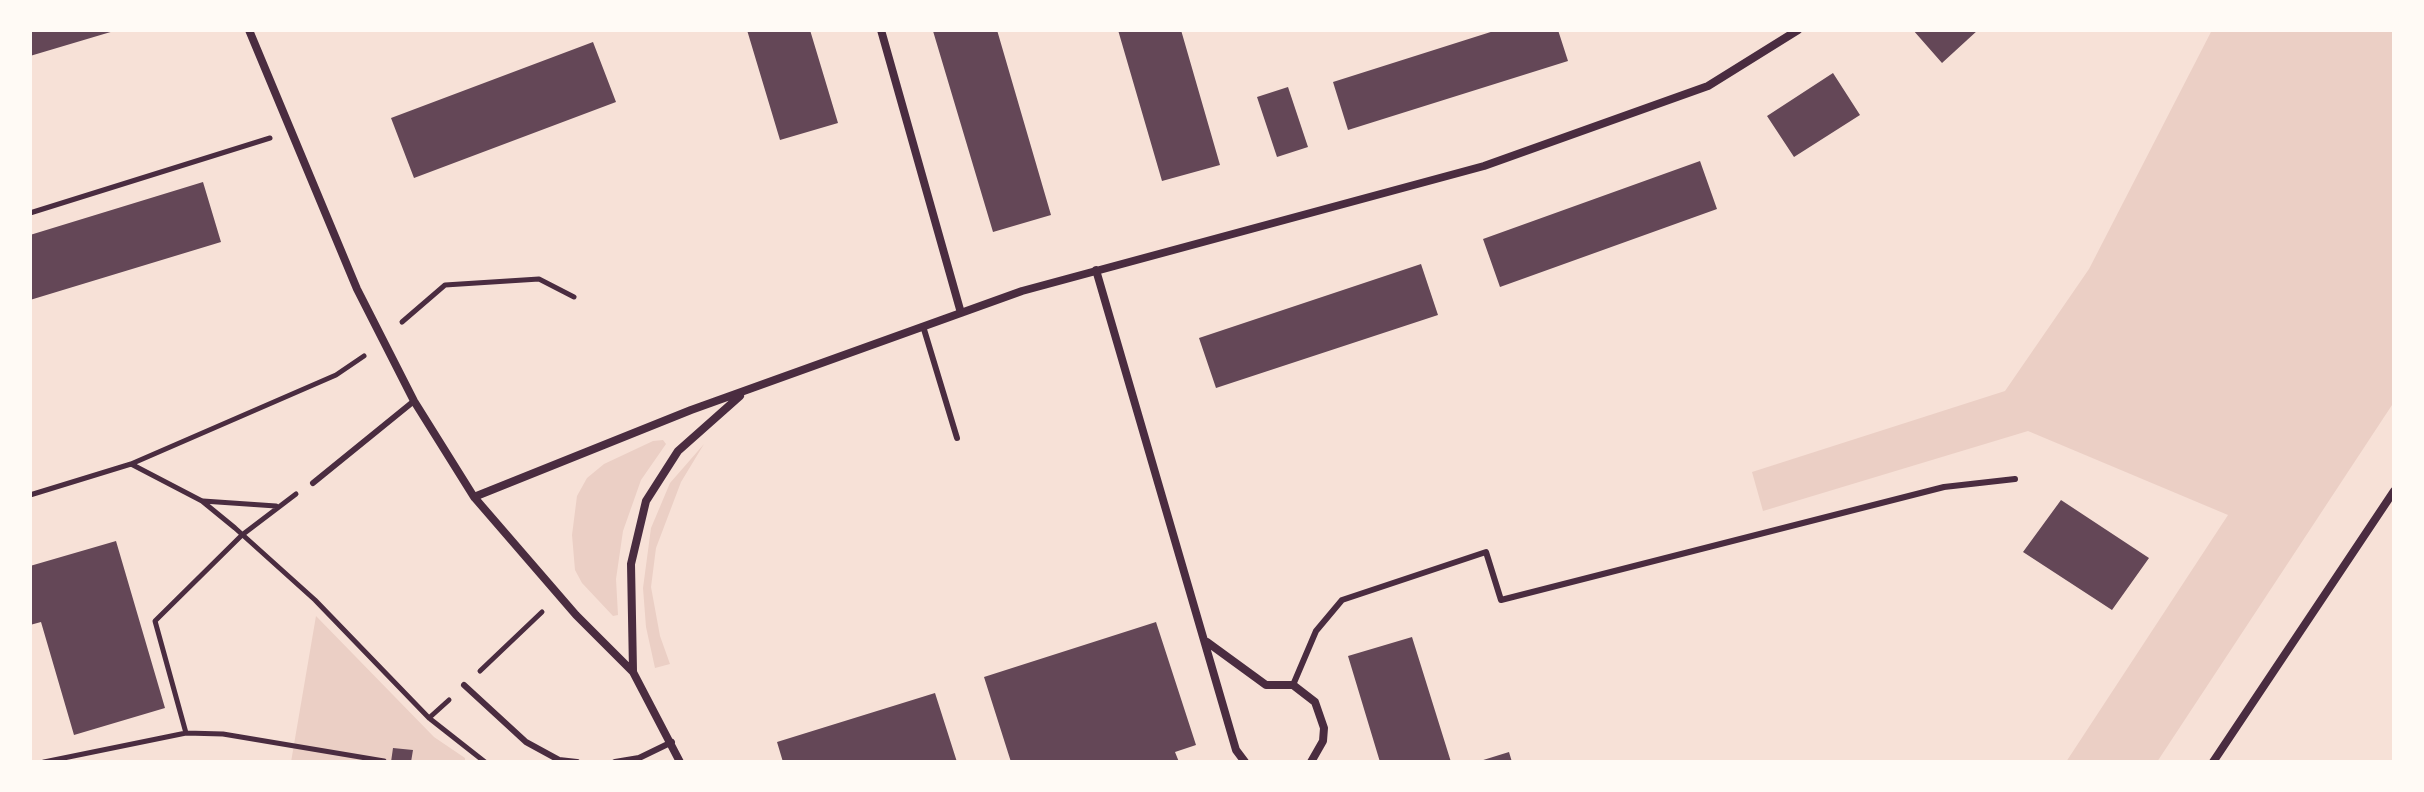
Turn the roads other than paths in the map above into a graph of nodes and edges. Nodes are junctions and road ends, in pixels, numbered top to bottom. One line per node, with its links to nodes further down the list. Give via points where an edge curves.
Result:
1 (249, 30): 8 (street, via 357,289)
2 (881, 30): 5 (street)
3 (1798, 30): 4 (street, via 1708,86 1484,166)
4 (1096, 270): 5 (street); 14 (street)
5 (961, 313): 6 (street)
6 (923, 326): 7 (street); 9 (lane)
7 (742, 393): 13 (street); 15 (street, via 678,451 646,501 631,564)
8 (414, 401): 11 (lane); 13 (street)
9 (957, 438)
10 (2015, 479): 17 (lane, via 1944,487 1501,600 1486,552 1342,600 1316,631)
11 (313, 483)
12 (2394, 491): 24 (street)
13 (474, 497): 15 (street)
14 (1207, 642): 17 (street, via 1266,685); 22 (street, via 1236,750)
15 (633, 672): 18 (street)
16 (464, 685): 19 (lane, via 526,742 559,760)
17 (1293, 685): 23 (street, via 1306,692 1322,714 1323,741)
18 (672, 742): 20 (lane, via 639,758); 21 (street)
19 (577, 762)
20 (615, 762)
21 (680, 762)
22 (1245, 762)
23 (1311, 762)
24 (2213, 762)

